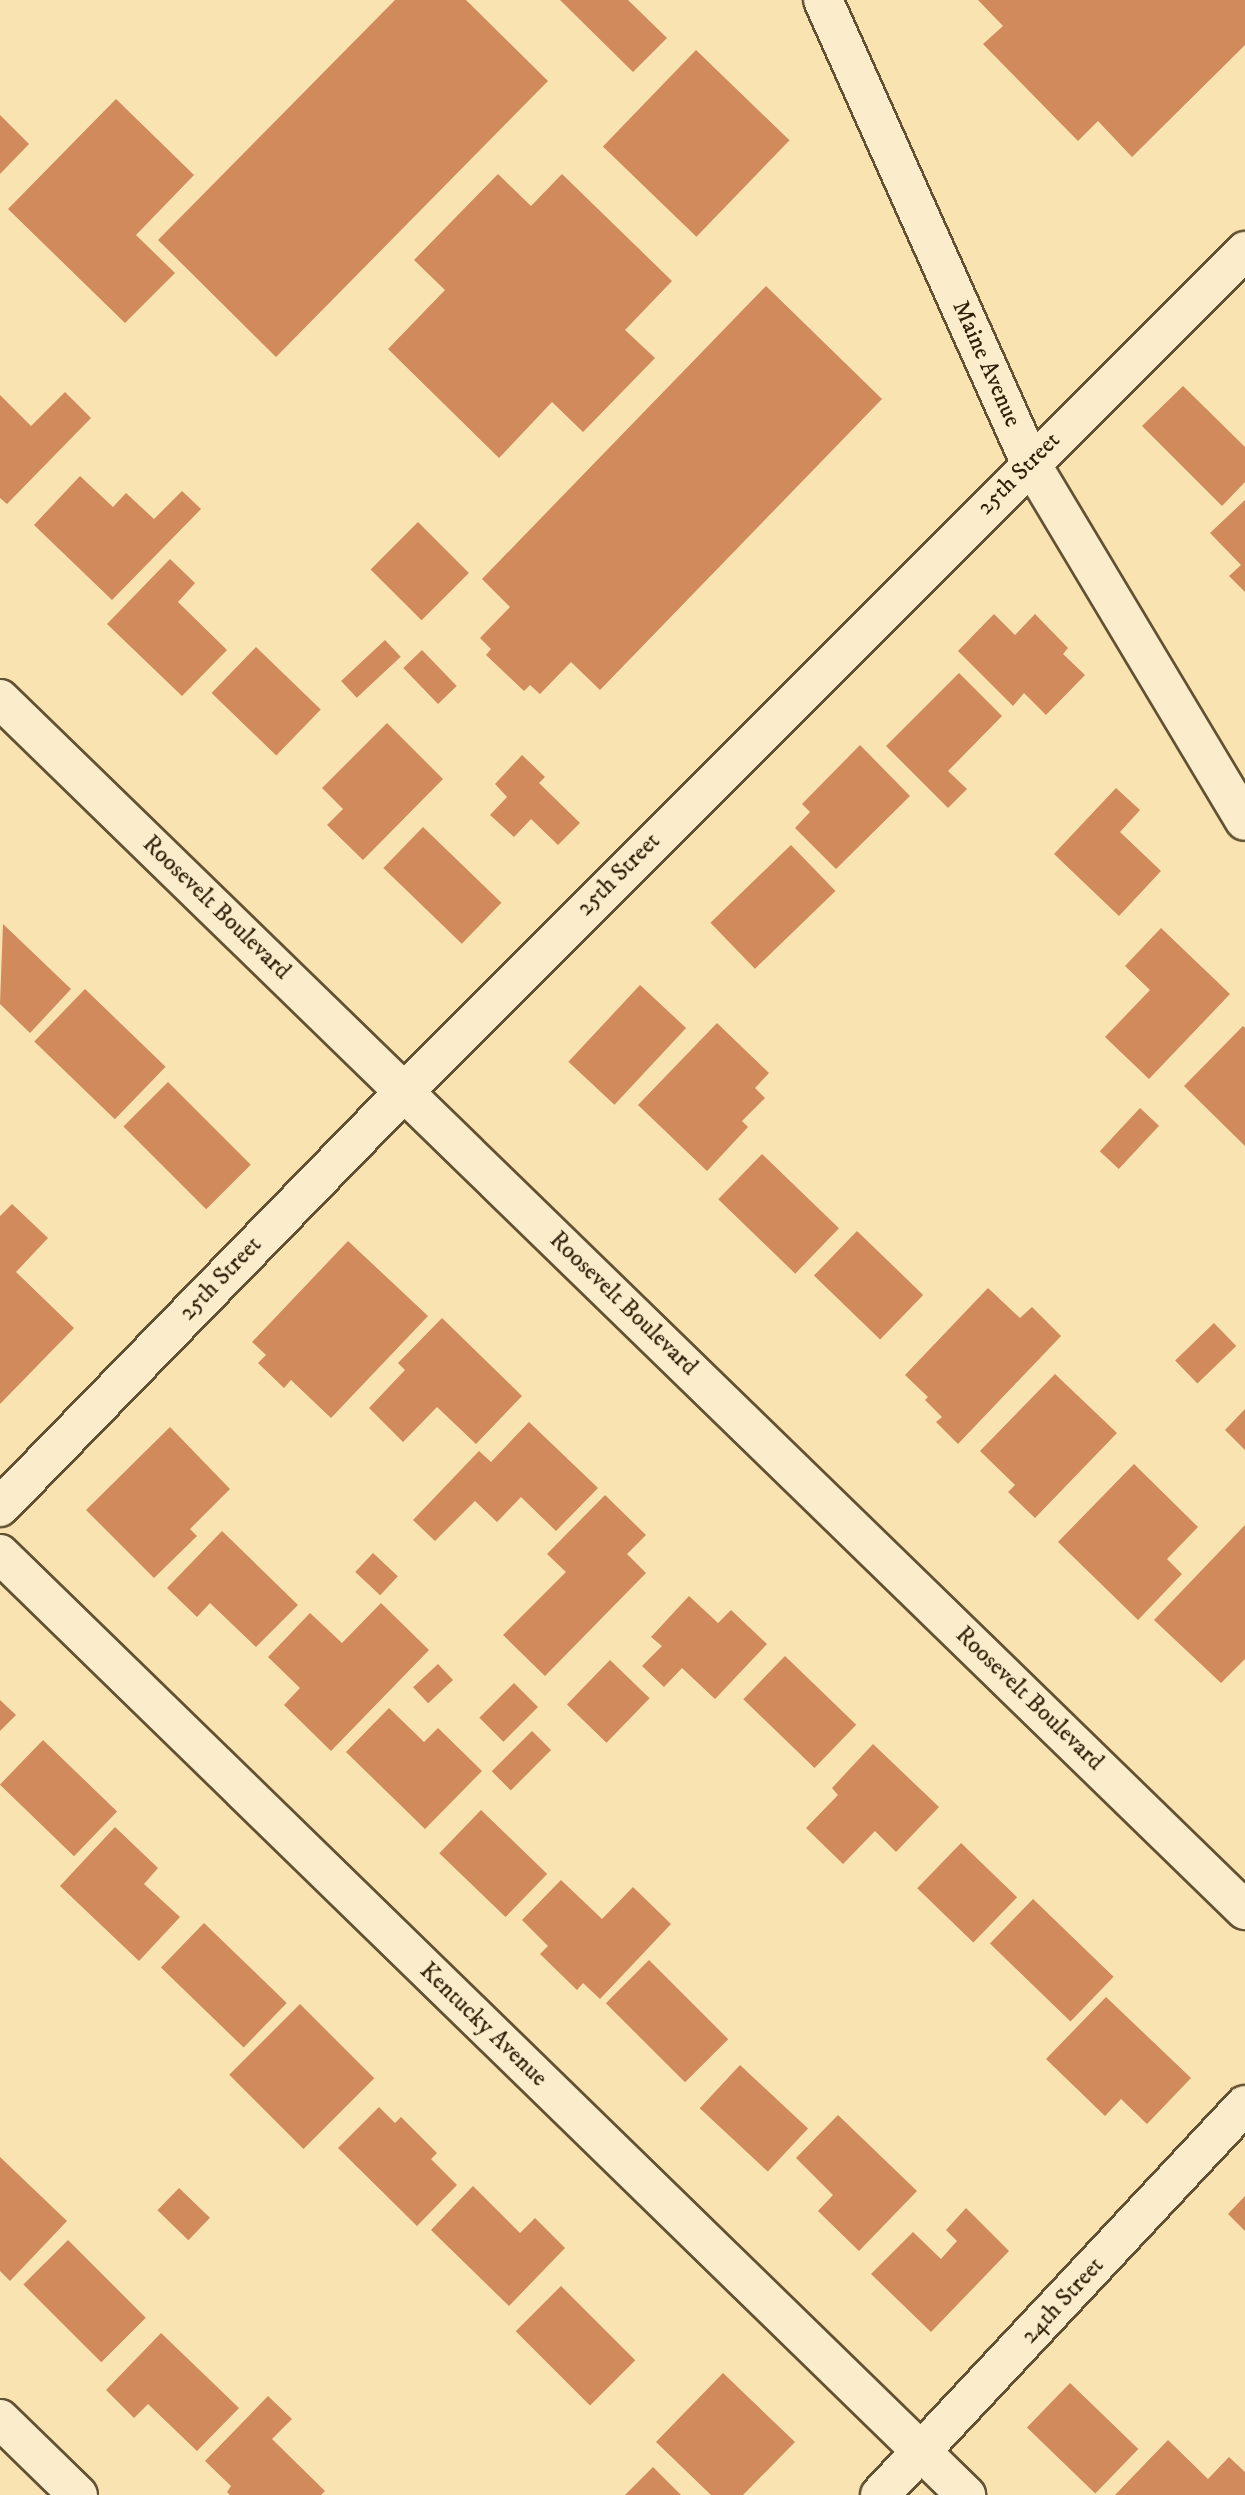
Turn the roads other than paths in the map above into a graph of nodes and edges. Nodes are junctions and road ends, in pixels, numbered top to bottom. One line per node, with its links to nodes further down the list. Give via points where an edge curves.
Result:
1 (823, 0): 3 (street, Maine Avenue)
2 (1245, 251): 3 (street, 25th Street)
3 (1030, 462): 5 (street, Maine Avenue); 6 (street, 25th Street)
4 (0, 699): 6 (street, Roosevelt Boulevard)
5 (1245, 821)
6 (405, 1091): 7 (street, 25th Street); 9 (street, Roosevelt Boulevard)
7 (0, 1507)
8 (0, 1554): 12 (street, Kentucky Avenue)
9 (1245, 1910)
10 (1245, 2105): 12 (street, 24th Street)
11 (0, 2419): 13 (street)
12 (922, 2453): 14 (street, 24th Street); 15 (street, Kentucky Avenue)
13 (78, 2495)
14 (880, 2495)
15 (966, 2495)

